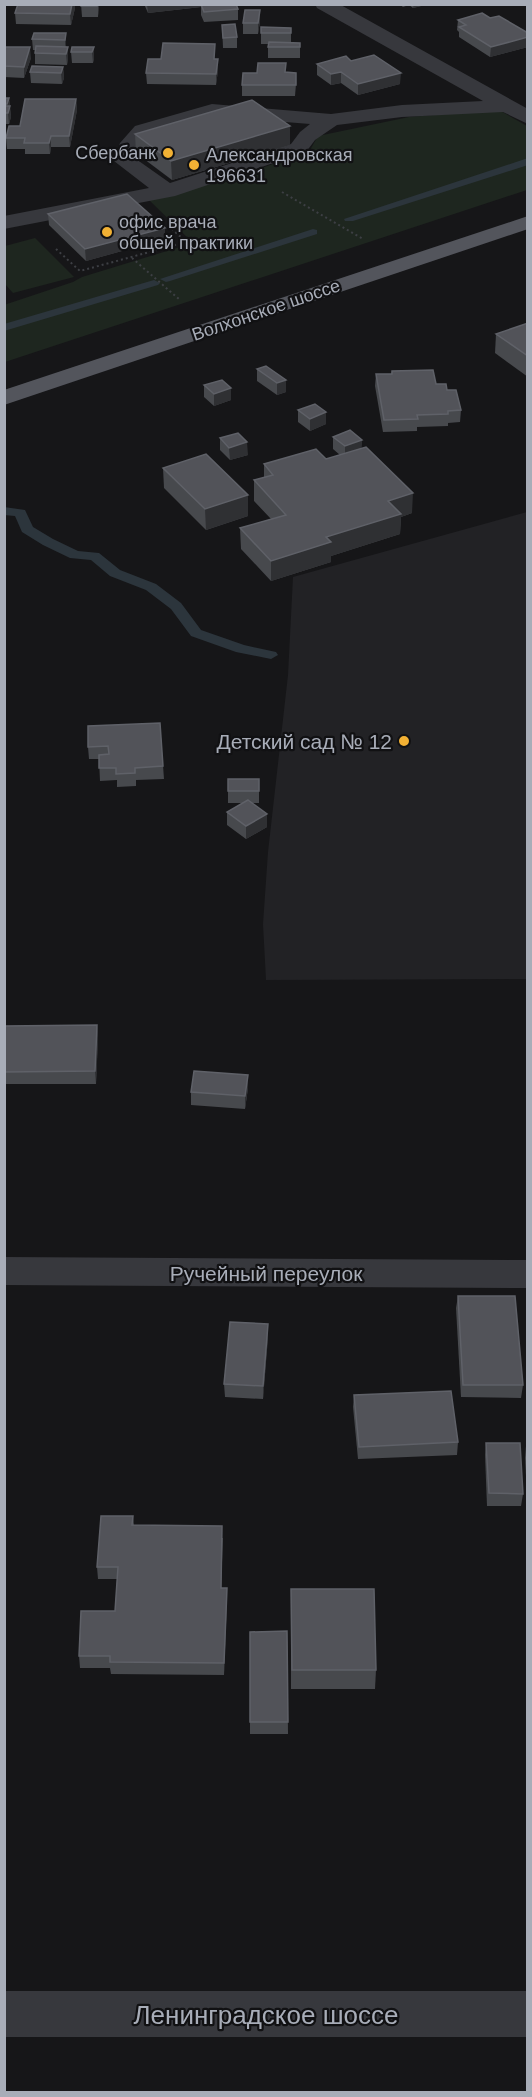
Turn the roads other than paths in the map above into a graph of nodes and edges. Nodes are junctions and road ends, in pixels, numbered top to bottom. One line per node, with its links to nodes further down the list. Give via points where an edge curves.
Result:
1 (324, 4): 2 (street)
2 (505, 106): 3 (street); 4 (street, via 402,111)
3 (528, 118)
4 (331, 120): 5 (street, via 307,136 299,148); 5 (street, via 212,110 142,130 130,143 125,160)
5 (167, 191): 6 (street)
6 (15, 221)
7 (528, 222): 8 (main road, Волхонское шоссе)
8 (4, 398)
9 (4, 1271): 10 (street, Ручейный переулок)
10 (528, 1274)
11 (4, 2014): 12 (street, Ленинградское шоссе)
12 (528, 2014)

